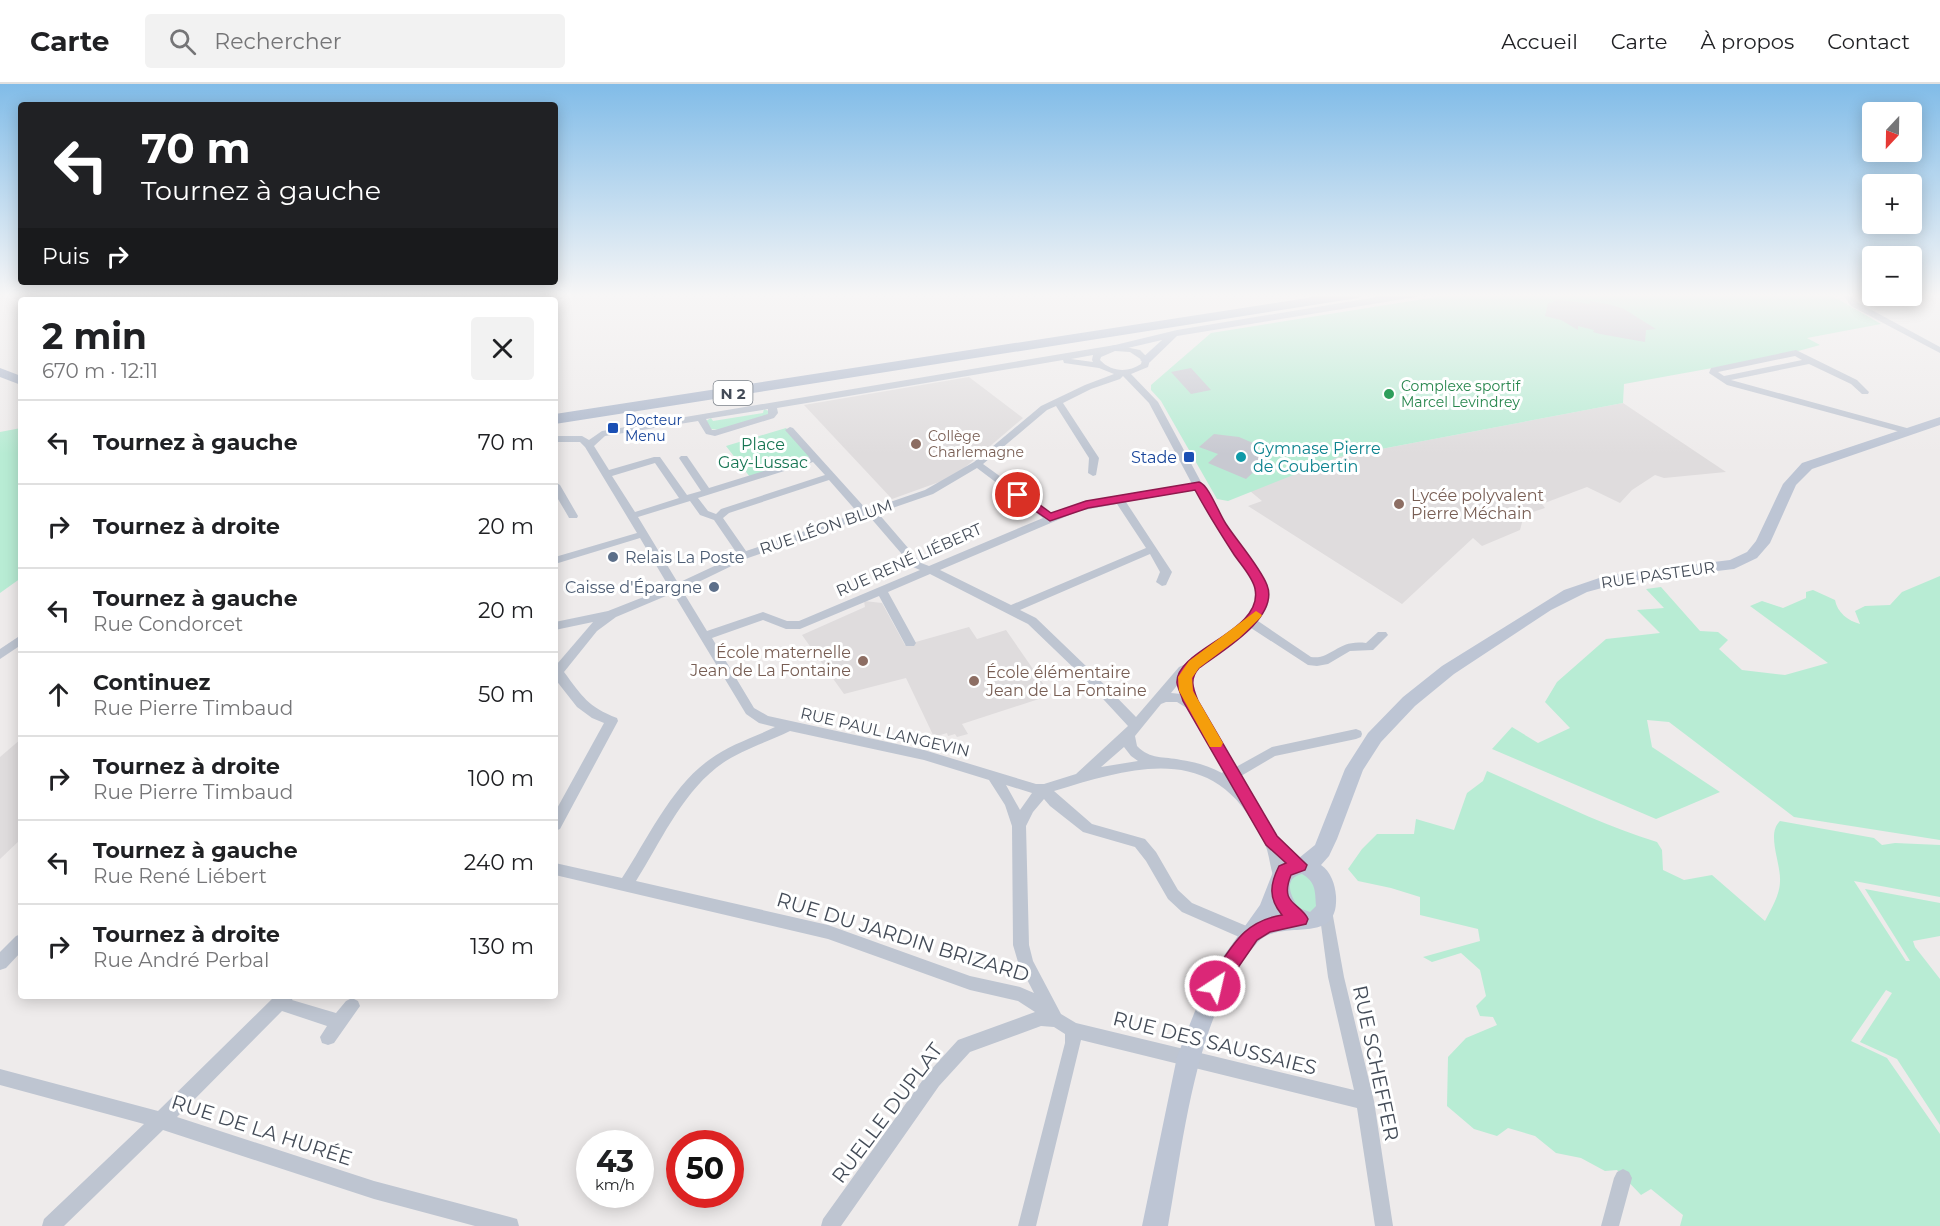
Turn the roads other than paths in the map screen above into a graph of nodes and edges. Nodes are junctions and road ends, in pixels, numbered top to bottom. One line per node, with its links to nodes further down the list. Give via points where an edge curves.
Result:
1 (1024, 347): 19 (main road, N 2)
2 (1116, 347): 4 (main road)
3 (1162, 347): 7 (main road)
4 (1109, 349): 5 (street); 7 (street, via 1136,351); 8 (street, via 1097,356)
5 (1050, 360): 8 (street); 18 (street)
6 (1810, 361): 11 (street); 11 (street, via 1796,353 1714,370); 16 (street, via 1854,382)
7 (1145, 364): 10 (street); 15 (street, via 1139,378)
8 (1103, 367): 10 (street); 13 (street, via 1108,374)
9 (0, 372): 12 (main road)
10 (1122, 372): 13 (street, RUE LÉON BLUM); 14 (street)
11 (1723, 379): 23 (street)
12 (18, 380)
13 (1102, 382): 14 (street, RUE LÉON BLUM, via 1116,379); 17 (street, RUE LÉON BLUM)
14 (1133, 383): 15 (street)
15 (1143, 390): 34 (street, via 1164,419)
16 (1865, 392)
17 (1056, 401): 30 (street, RUE LÉON BLUM); 31 (street, via 1094,458)
18 (772, 407): 20 (street); 20 (street, via 771,416 715,433 709,432)
19 (558, 418)
20 (701, 418): 26 (street, via 602,434)
21 (1940, 421): 23 (main road, RUE PASTEUR)
22 (790, 430): 29 (street)
23 (1911, 432): 79 (main road, RUE PASTEUR, via 1807,466 1790,484 1764,543 1752,555 1734,564 1587,586 1557,600 1456,664 1409,701 1366,748 1347,783)
24 (572, 438): 25 (street); 26 (street); 27 (street)
25 (558, 439)
26 (589, 445): 32 (street, RUE PAUL LANGEVIN)
27 (558, 446)
28 (684, 458): 36 (street)
29 (815, 458): 33 (street); 36 (street)
30 (977, 464): 39 (street, RUE LÉON BLUM, via 929,492); 43 (street)
31 (1093, 473)
32 (607, 474): 37 (street, via 657,459); 41 (street, RUE PAUL LANGEVIN)
33 (831, 476): 39 (street); 42 (street, via 725,511)
34 (1199, 486): 38 (street, RUE RENÉ LIÉBERT); 54 (street, via 1261,586 1261,607)
35 (558, 490): 40 (street)
36 (707, 492): 37 (street)
37 (688, 498): 41 (street); 42 (street, via 704,513)
38 (1120, 500): 43 (street, RUE RENÉ LIÉBERT, via 1086,505); 45 (street)
39 (868, 513): 46 (street, RUE LÉON BLUM); 48 (street, via 910,559)
40 (573, 516)
41 (632, 516): 44 (street, RUE PAUL LANGEVIN)
42 (718, 518): 46 (street)
43 (1050, 518): 48 (street, RUE RENÉ LIÉBERT)
44 (643, 534): 47 (street); 50 (street, RUE PAUL LANGEVIN)
45 (1152, 549): 49 (street, via 1166,572); 52 (street)
46 (744, 556): 50 (street, RUE LÉON BLUM)
47 (558, 560)
48 (928, 569): 51 (street, RUE RENÉ LIÉBERT); 52 (street)
49 (1162, 582)
50 (676, 588): 53 (street, RUE LÉON BLUM); 57 (street, RUE PAUL LANGEVIN)
51 (881, 590): 57 (street, RUE RENÉ LIÉBERT, via 800,625 786,625 763,616); 59 (street)
52 (1013, 609): 67 (street, via 1032,621 1084,671)
53 (612, 614): 55 (street); 62 (street, RUE LÉON BLUM, via 594,628)
54 (1251, 622): 56 (street, via 1308,661 1318,663 1325,663 1351,646 1369,647); 61 (street)
55 (558, 625)
56 (1382, 634)
57 (705, 636): 66 (street, RUE PAUL LANGEVIN, via 750,711)
58 (18, 641): 60 (street)
59 (910, 643)
60 (0, 655)
61 (1194, 665): 64 (street, via 1173,679); 65 (street, via 1184,683)
62 (558, 670)
63 (558, 675): 76 (street, via 581,704 612,721)
64 (1157, 701): 65 (street, via 1179,698); 67 (street)
65 (1197, 711): 70 (street)
66 (786, 727): 71 (street, RUE PAUL LANGEVIN, via 924,755); 84 (street, via 732,752 703,771)
67 (1132, 731): 69 (street, via 1128,744 1132,750); 73 (street)
68 (1356, 735): 70 (street, via 1272,752)
69 (1155, 762): 72 (street, via 1196,768); 73 (street)
70 (1234, 773): 72 (street); 75 (street)
71 (994, 777): 74 (street, RUE PAUL LANGEVIN); 77 (street)
72 (1218, 778): 75 (street)
73 (1080, 779): 74 (street)
74 (1044, 789): 77 (street); 87 (street, via 1088,828 1140,843 1184,905)
75 (1247, 801): 78 (street)
76 (558, 820)
77 (1019, 826): 92 (street, via 1021,945)
78 (1272, 841): 80 (street); 83 (street)
79 (1325, 843): 80 (main road, RUE PASTEUR, via 1318,856); 82 (main road, RUE PASTEUR)
80 (1301, 865): 82 (main road, via 1319,873); 83 (main road, via 1285,871)
81 (558, 870): 84 (street, RUE DU JARDIN BRIZARD)
82 (1324, 881): 85 (main road)
83 (1280, 882): 86 (main road, via 1282,903); 87 (main road, via 1274,900)
84 (626, 885): 92 (street, RUE DU JARDIN BRIZARD, via 828,932 970,983 1020,994)
85 (1326, 910): 86 (main road, via 1315,920); 98 (street, RUE SCHEFFER, via 1336,977)
86 (1300, 919): 87 (main road, via 1266,925)
87 (1251, 935): 96 (main road, via 1215,986)
88 (18, 944): 89 (street)
89 (0, 963)
90 (282, 1000): 93 (street); 99 (street)
91 (352, 1006): 93 (street)
92 (1056, 1020): 94 (street, RUE DES SAUSSAIES); 103 (street, RUELLE DUPLAT, via 1041,1018 964,1046 933,1080)
93 (339, 1022): 95 (street)
94 (1073, 1030): 96 (street, RUE DES SAUSSAIES); 104 (street)
95 (328, 1037)
96 (1188, 1057): 98 (street, RUE DES SAUSSAIES); 105 (main road)
97 (0, 1077): 99 (street, RUE DE LA HURÉE)
98 (1365, 1101): 106 (street, RUE SCHEFFER)
99 (160, 1120): 101 (street); 102 (street, RUE DE LA HURÉE, via 374,1190)
100 (1623, 1178): 107 (street)
101 (51, 1226)
102 (510, 1226)
103 (830, 1226)
104 (1027, 1226)
105 (1155, 1226)
106 (1384, 1226)
107 (1610, 1226)

